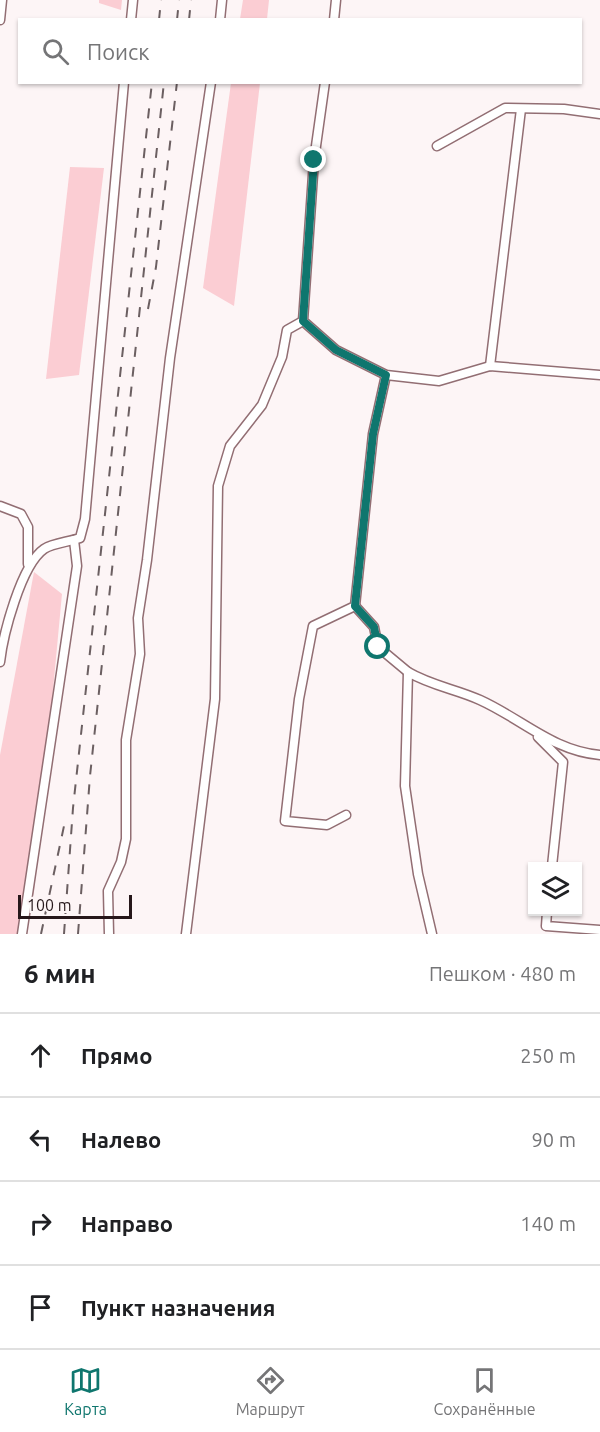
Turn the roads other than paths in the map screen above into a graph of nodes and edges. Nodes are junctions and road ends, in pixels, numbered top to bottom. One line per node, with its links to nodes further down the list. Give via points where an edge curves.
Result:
1 (2, 0): 8 (lane)
2 (133, 0): 5 (lane)
3 (222, 0): 6 (lane)
4 (336, 0): 7 (lane)
5 (131, 18)
6 (220, 18)
7 (334, 18)
8 (0, 20)
9 (124, 84): 20 (lane, via 85,519 80,538)
10 (211, 84): 32 (lane, via 170,358 138,618 140,654 126,740 126,840 108,891)
11 (325, 84): 15 (lane, via 314,160)
12 (521, 109): 13 (lane); 14 (lane, via 505,108); 16 (lane)
13 (600, 114)
14 (437, 146)
15 (303, 321): 17 (lane, via 336,350); 33 (lane, via 287,330 282,357 262,405 230,446 218,486 215,699)
16 (490, 366): 17 (lane, via 438,381); 18 (lane)
17 (386, 375): 22 (lane, via 373,434)
18 (600, 375)
19 (0, 506): 21 (lane, via 21,514 28,527)
20 (74, 540): 21 (lane, via 45,548); 31 (lane, via 77,566)
21 (28, 564): 23 (lane, via 3,635)
22 (355, 606): 24 (lane, via 374,627 378,647); 27 (lane, via 313,627 299,699 285,821 327,825)
23 (0, 662)
24 (408, 672): 25 (lane, via 430,684 480,700); 34 (lane, via 405,786 418,874)
25 (534, 733): 26 (lane, via 578,753); 28 (lane, via 563,762)
26 (600, 755)
27 (346, 815)
28 (553, 862)
29 (547, 916): 30 (lane, via 546,926)
30 (600, 930)
31 (22, 934)
32 (109, 934)
33 (186, 934)
34 (432, 934)

